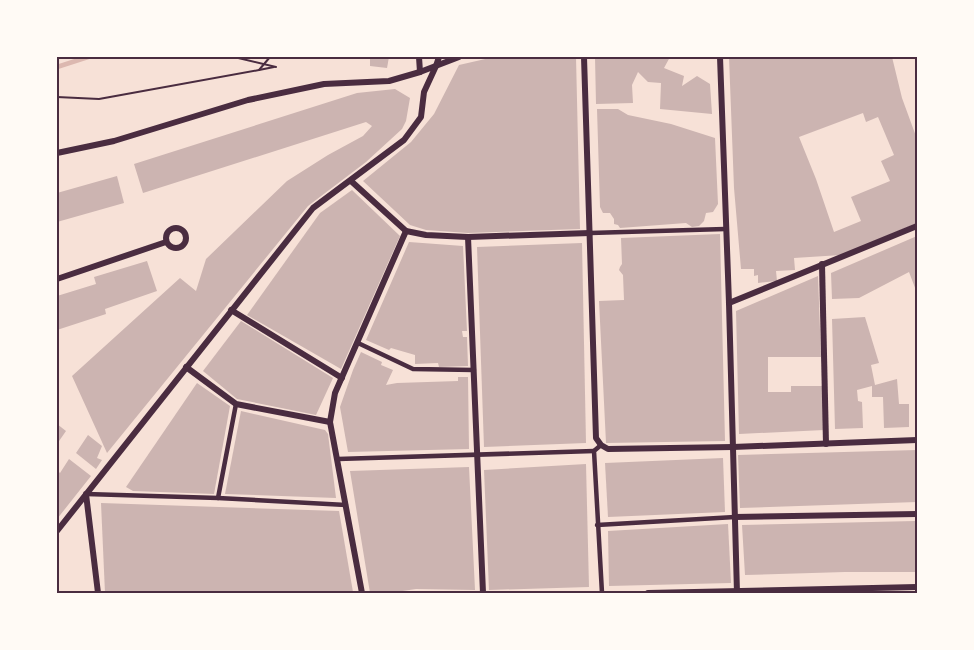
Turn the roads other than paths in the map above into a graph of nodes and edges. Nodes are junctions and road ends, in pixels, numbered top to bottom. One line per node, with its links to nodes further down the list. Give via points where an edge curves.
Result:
1 (419, 57): 7 (street)
2 (439, 57): 6 (street)
3 (459, 57): 6 (street)
4 (584, 57): 13 (street)
5 (720, 57): 11 (street)
6 (436, 66): 7 (street); 9 (street, via 424,92 421,117 404,140)
7 (420, 72): 8 (street, via 389,81 324,84 248,100 114,141)
8 (57, 153)
9 (351, 181): 12 (street); 19 (street, via 313,208)
10 (917, 226): 16 (street)
11 (725, 229): 13 (street); 18 (street)
12 (406, 231): 14 (street); 20 (street)
13 (590, 233): 14 (street); 28 (street, via 596,438)
14 (468, 237): 22 (street)
15 (166, 242): 17 (street)
16 (822, 264): 18 (street); 27 (street)
17 (57, 279)
18 (729, 303): 29 (street)
19 (231, 310): 21 (street); 23 (street)
20 (358, 343): 22 (street, via 413,369); 23 (street)
21 (186, 367): 24 (street); 33 (street)
22 (474, 370): 31 (street)
23 (342, 378): 25 (street)
24 (236, 404): 25 (street); 34 (street)
25 (330, 422): 32 (street)
26 (917, 440): 27 (street)
27 (826, 444): 29 (street)
28 (601, 445): 29 (street, via 608,449); 30 (street)
29 (733, 447): 37 (street)
30 (594, 451): 31 (street); 38 (street)
31 (477, 455): 32 (street); 44 (street)
32 (338, 459): 35 (street)
33 (86, 494): 34 (street); 39 (street); 42 (street)
34 (218, 498): 35 (street)
35 (346, 505): 43 (street)
36 (917, 514): 37 (street)
37 (735, 517): 38 (street); 41 (street)
38 (597, 525): 45 (street)
39 (57, 531)
40 (917, 587): 41 (street)
41 (737, 592): 46 (street)
42 (98, 593)
43 (362, 593)
44 (483, 593)
45 (602, 593)
46 (648, 593)

